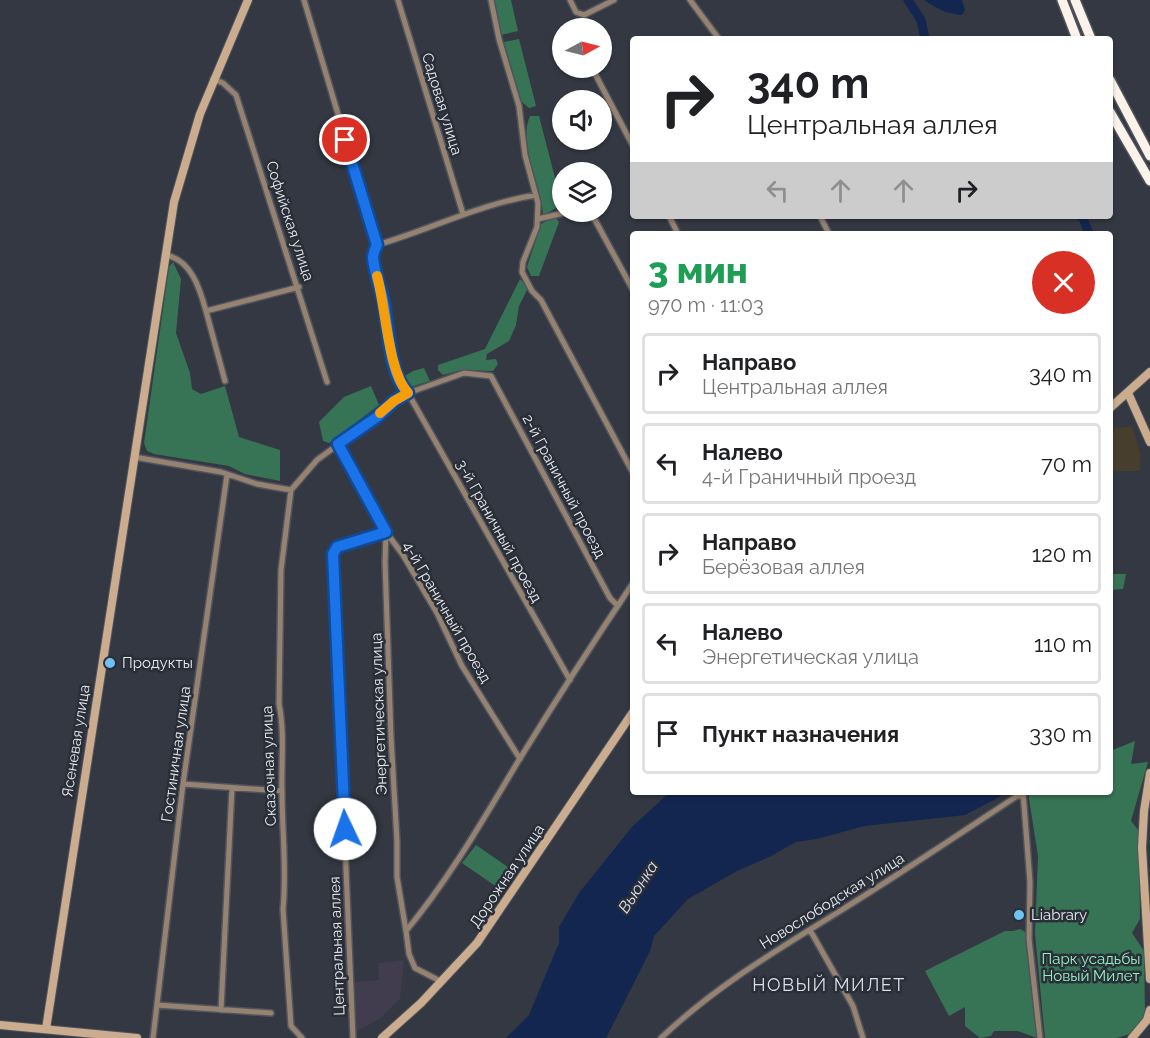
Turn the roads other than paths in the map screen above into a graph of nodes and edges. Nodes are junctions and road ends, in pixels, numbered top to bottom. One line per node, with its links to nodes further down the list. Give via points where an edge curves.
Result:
1 (248, 0): 14 (main road, Ясеневая улица)
2 (304, 0): 25 (street)
3 (398, 0): 21 (street, Садовая улица)
4 (491, 0): 20 (street, via 519,106 525,155)
5 (570, 0): 6 (street, via 579,15)
6 (614, 0)
7 (690, 0): 10 (street)
8 (1062, 0): 11 (highway)
9 (1075, 0): 12 (highway)
10 (717, 36)
11 (1076, 36)
12 (1090, 36)
13 (597, 78): 17 (street)
14 (213, 79): 26 (main road, Ясеневая улица, via 178,184); 28 (street, Софийская улица, via 236,95)
15 (1113, 86): 18 (highway)
16 (1113, 117): 19 (highway)
17 (630, 140)
18 (1150, 156)
19 (1150, 181)
20 (536, 195): 21 (street); 23 (street)
21 (463, 214): 25 (street)
22 (552, 216): 23 (street)
23 (538, 219): 39 (street, via 522,272 541,300)
24 (597, 222): 27 (street)
25 (377, 245): 33 (street, via 373,255 394,365)
26 (165, 255): 29 (street, via 180,261 191,273 200,287); 38 (main road, Ясеневая улица)
27 (630, 284)
28 (298, 287): 29 (street); 32 (street, Софийская улица)
29 (206, 311): 31 (street)
30 (1150, 372): 34 (main road)
31 (225, 381)
32 (327, 382)
33 (408, 393): 37 (street); 44 (street, 2-й Граничный проезд, via 464,373 491,376); 45 (street, 3-й Граничный проезд)
34 (1128, 393): 35 (main road); 36 (main road)
35 (1113, 406)
36 (1150, 442)
37 (338, 444): 41 (street, via 317,460); 42 (street, 4-й Граничный проезд)
38 (134, 457): 40 (street); 63 (main road, Ясеневая улица)
39 (630, 467)
40 (227, 474): 41 (street); 49 (street, Гостиничная улица)
41 (291, 490): 51 (street, Сказочная улица, via 281,570)
42 (386, 532): 47 (street, 4-й Граничный проезд); 55 (street, Энергетическая улица, via 397,877); 68 (street, Центральная аллея, via 337,547 333,554)
43 (630, 588): 44 (street)
44 (618, 606): 45 (street)
45 (570, 680): 47 (street)
46 (630, 716): 57 (main road, Дорожная улица, via 492,923)
47 (520, 759): 55 (street, via 470,842)
48 (1150, 773): 56 (main road, via 1142,848)
49 (183, 784): 50 (street); 58 (street, Гостиничная улица)
50 (232, 788): 51 (street); 59 (street)
51 (282, 791): 67 (street, Сказочная улица, via 283,909 291,1026)
52 (1020, 795): 54 (street, Новослободская улица)
53 (1023, 795): 72 (street, via 1030,882 1029,939)
54 (810, 930): 70 (street, Новослободская улица, via 707,997); 71 (street, via 853,1006)
55 (406, 931): 57 (street, Энергетическая улица, via 415,968)
56 (1150, 979)
57 (442, 982): 69 (main road, Дорожная улица)
58 (157, 1005): 59 (street); 66 (street, Гостиничная улица)
59 (221, 1010): 61 (street)
60 (1150, 1010): 73 (main road)
61 (271, 1013)
62 (0, 1025): 63 (main road)
63 (46, 1029): 64 (main road)
64 (113, 1037): 65 (main road)
65 (137, 1038)
66 (153, 1038)
67 (302, 1038)
68 (353, 1038)
69 (382, 1038)
70 (661, 1038)
71 (863, 1038)
72 (1040, 1038)
73 (1132, 1038)

